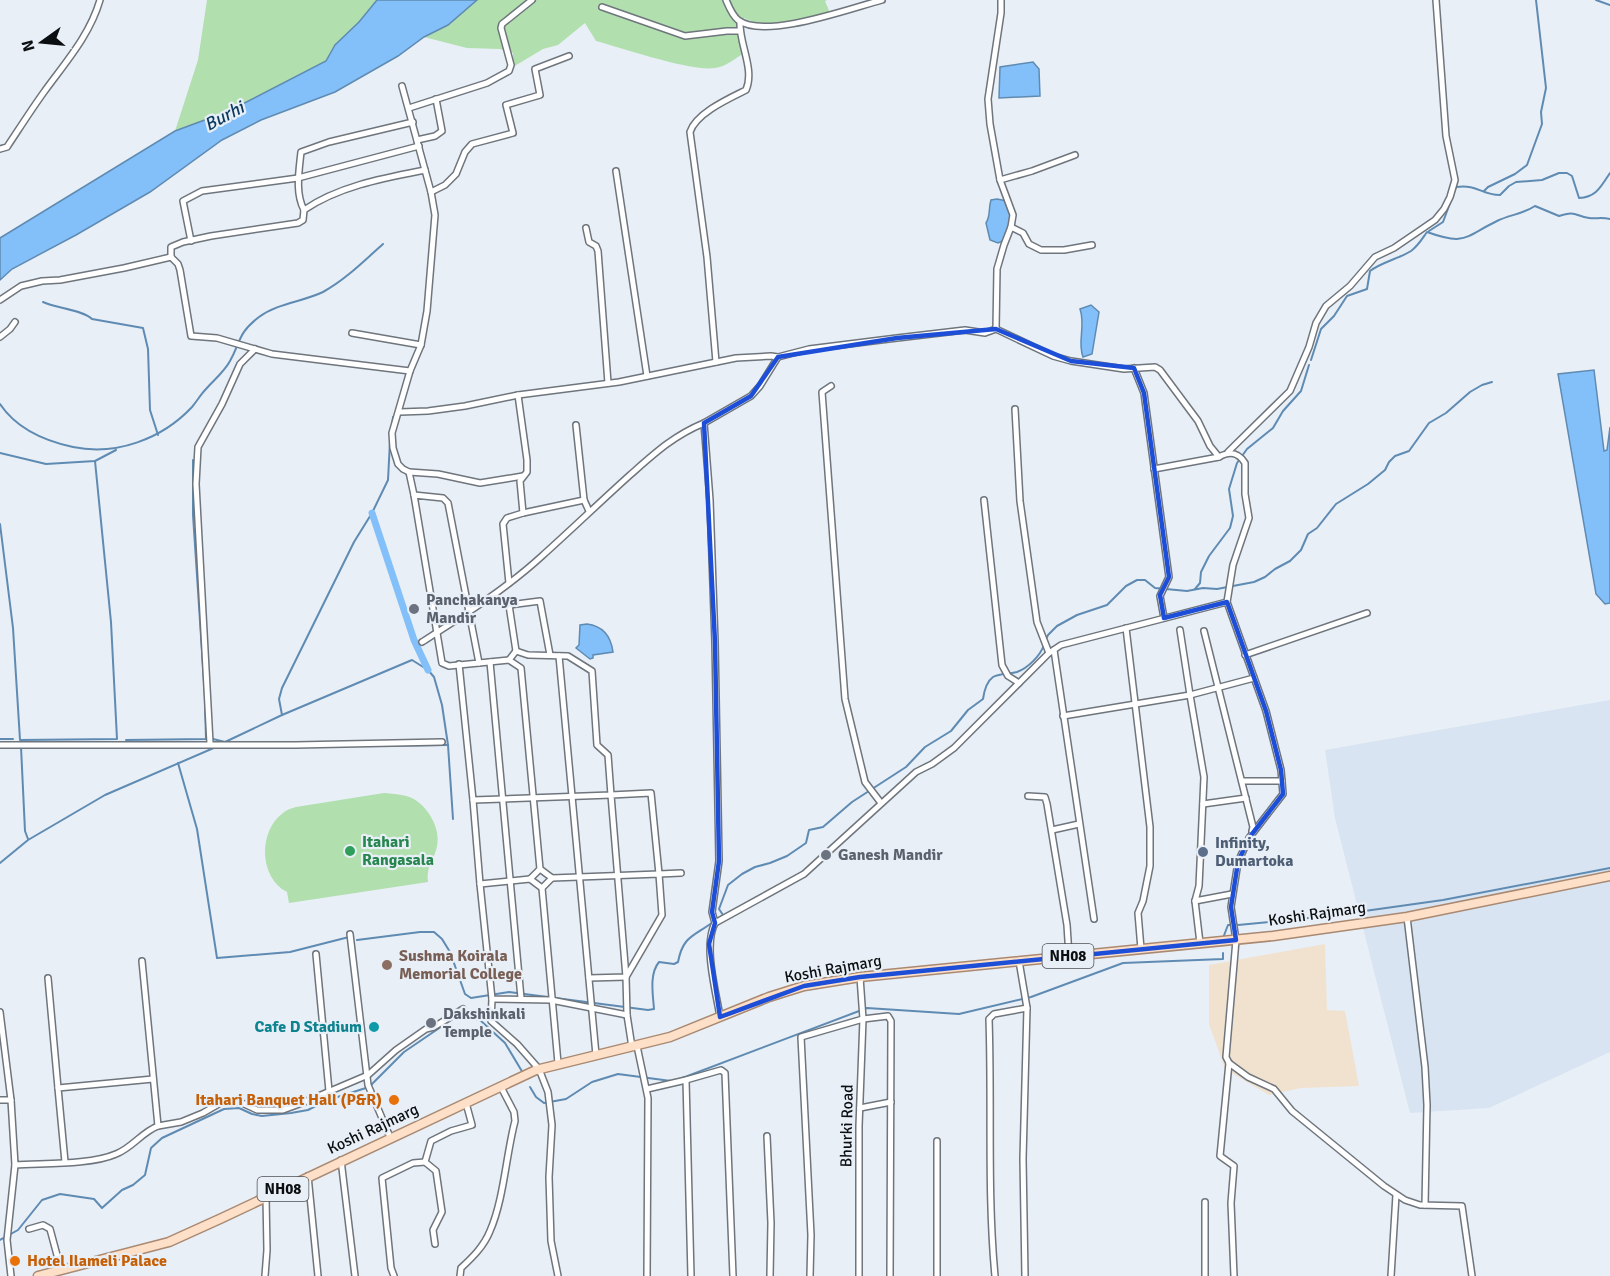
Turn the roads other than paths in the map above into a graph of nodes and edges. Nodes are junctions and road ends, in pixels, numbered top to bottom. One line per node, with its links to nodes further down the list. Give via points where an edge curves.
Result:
1 (100, 0): 16 (street, via 75,50 7,147)
2 (532, 0): 12 (street, via 502,24 509,71)
3 (726, 0): 8 (street)
4 (882, 0): 8 (street, via 778,27)
5 (1001, 0): 21 (street, via 988,99)
6 (1436, 0): 48 (street, via 1446,136 1455,180 1450,197 1435,220 1375,257 1326,306 1290,391)
7 (602, 6): 9 (street, via 685,36)
8 (740, 22): 9 (street)
9 (740, 31): 37 (street, via 749,73 746,90 704,115 690,132)
10 (569, 56): 22 (street, via 535,69 540,95 506,105 513,133 472,144 456,174)
11 (402, 86): 13 (street)
12 (436, 99): 13 (street); 15 (street, via 442,131)
13 (409, 108): 14 (street)
14 (413, 122): 15 (street); 20 (street, via 304,150)
15 (418, 143): 18 (street); 20 (street)
16 (0, 149)
17 (1075, 155): 21 (street)
18 (425, 170): 22 (street); 23 (street, via 352,187)
19 (616, 171): 40 (street)
20 (298, 178): 23 (street); 26 (street, via 202,191 186,198 183,201)
21 (1000, 180): 24 (street, via 1012,211)
22 (431, 192): 34 (street, via 435,215 432,263)
23 (304, 210): 26 (street, via 303,220 298,223)
24 (1011, 227): 27 (street, via 1041,250); 31 (street, via 997,269)
25 (586, 228): 41 (street, via 589,242 598,251)
26 (191, 241): 28 (street, via 171,247)
27 (1092, 245)
28 (171, 257): 29 (street, via 21,286); 35 (street, via 180,270 191,336 217,338)
29 (0, 300)
30 (15, 322): 33 (street)
31 (996, 329): 36 (street, via 809,349); 38 (street, via 1053,356)
32 (352, 333): 34 (street)
33 (0, 337)
34 (421, 345): 39 (street)
35 (255, 349): 39 (street); 86 (street, via 240,364 196,458)
36 (778, 357): 37 (street); 46 (street, via 751,396)
37 (716, 362): 40 (street)
38 (1134, 368): 49 (street, via 1160,370); 50 (street, via 1144,393)
39 (410, 371): 45 (street)
40 (647, 376): 41 (street)
41 (608, 383): 43 (street)
42 (831, 386): 97 (street, via 822,392 845,699 859,758 871,790)
43 (518, 395): 45 (street, via 465,406); 52 (street, via 527,459 527,472)
44 (1015, 409): 68 (street, via 1020,501 1037,622)
45 (400, 412): 51 (street, via 392,433 393,448 398,464)
46 (704, 423): 56 (street, via 667,443); 117 (street, via 715,654 719,861 712,906)
47 (576, 425): 54 (street)
48 (1228, 452): 49 (street); 59 (street, via 1240,457 1246,468 1249,518 1233,566)
49 (1219, 457): 50 (street)
50 (1154, 469): 62 (street, via 1169,577 1160,596)
51 (409, 472): 52 (street, via 480,483); 53 (street)
52 (522, 476): 57 (street)
53 (414, 495): 60 (street, via 443,498 448,503); 66 (street)
54 (584, 500): 56 (street); 57 (street)
55 (984, 500): 80 (street, via 999,649 1006,675)
56 (589, 511): 58 (street)
57 (523, 513): 58 (street, via 507,518 503,524)
58 (509, 583): 60 (street)
59 (1227, 602): 62 (street); 72 (street)
60 (469, 610): 66 (street); 76 (street)
61 (1367, 613): 72 (street)
62 (1164, 618): 63 (street)
63 (1126, 628): 68 (street); 83 (street)
64 (1180, 630): 82 (street)
65 (1204, 631): 81 (street)
66 (436, 633): 67 (street); 77 (street, via 442,663)
67 (422, 642)
68 (1048, 648): 80 (street); 84 (street)
69 (516, 651): 70 (street); 71 (street, via 509,605 540,601); 74 (street)
70 (528, 655): 71 (street); 78 (street)
71 (549, 655): 73 (street)
72 (1245, 655): 79 (street)
73 (559, 656): 90 (street, via 568,656 592,671 597,744 608,755); 92 (street)
74 (509, 660): 75 (street); 78 (street)
75 (490, 662): 76 (street); 95 (street)
76 (479, 663): 77 (street)
77 (459, 664): 96 (street)
78 (520, 668): 93 (street)
79 (1254, 678): 81 (street); 89 (street, via 1273,733)
80 (1019, 683): 97 (street, via 954,748 916,772)
81 (1218, 688): 82 (street); 88 (street)
82 (1190, 695): 83 (street); 98 (street, via 1204,777)
83 (1135, 705): 84 (street); 121 (street, via 1150,827 1150,866 1138,913)
84 (1063, 716): 99 (street)
85 (442, 742): 86 (street)
86 (210, 743): 87 (street)
87 (0, 744)
88 (1242, 781): 89 (street); 94 (street)
89 (1282, 781): 101 (street, via 1283,794)
90 (611, 795): 92 (street); 104 (street, via 651,793); 105 (street)
91 (1028, 796): 100 (street, via 1045,797)
92 (572, 797): 93 (street); 107 (street)
93 (534, 798): 95 (street); 102 (street)
94 (1246, 798): 98 (street); 101 (street, via 1253,827)
95 (502, 799): 96 (street); 110 (street)
96 (473, 800): 111 (street)
97 (881, 803): 117 (street, via 804,874)
98 (1203, 804): 114 (street)
99 (1079, 824): 100 (street); 116 (street)
100 (1052, 830): 123 (street)
101 (1249, 838): 113 (street, via 1238,862)
102 (540, 868): 108 (street); 109 (street)
103 (681, 873): 104 (street)
104 (659, 874): 105 (street); 126 (street, via 662,915)
105 (617, 876): 107 (street); 126 (street)
106 (1610, 876): 115 (main road, Koshi Rajmarg / NH08)
107 (580, 877): 108 (street); 129 (street)
108 (552, 878): 112 (street)
109 (530, 879): 110 (street); 112 (street)
110 (510, 880): 111 (street); 130 (street)
111 (480, 884): 131 (street)
112 (542, 888): 132 (street)
113 (1232, 894): 114 (street); 119 (street)
114 (1196, 901): 120 (street)
115 (1407, 917): 119 (main road, Koshi Rajmarg / NH08); 169 (street, via 1426,1096)
116 (1094, 919)
117 (715, 920): 138 (street, via 709,944)
118 (350, 934): 145 (street)
119 (1236, 940): 120 (main road, Koshi Rajmarg / NH08); 143 (street, via 1226,1057)
120 (1200, 943): 121 (main road, Koshi Rajmarg / NH08)
121 (1141, 949): 123 (main road, Koshi Rajmarg / NH08)
122 (316, 954): 151 (street)
123 (1069, 956): 125 (main road, Koshi Rajmarg / NH08)
124 (142, 961): 146 (street)
125 (1019, 961): 127 (main road, Koshi Rajmarg / NH08); 134 (street)
126 (626, 977): 129 (street); 136 (street)
127 (860, 977): 138 (main road, Koshi Rajmarg / NH08, via 804,986); 139 (street, Bhurki Road)
128 (48, 978): 150 (street)
129 (589, 978): 133 (street)
130 (521, 996): 131 (street); 132 (street)
131 (492, 997): 144 (street, via 491,1021)
132 (551, 997): 133 (street); 142 (street)
133 (591, 1004): 136 (street); 141 (street)
134 (1027, 1005): 189 (street, via 989,1019); 190 (street)
135 (463, 1009): 145 (street, via 426,1029)
136 (627, 1009): 140 (street)
137 (0, 1012): 153 (street)
138 (720, 1017): 140 (main road, Koshi Rajmarg / NH08)
139 (863, 1017): 154 (street, via 891,1017); 156 (street, Bhurki Road); 185 (street, via 801,1037)
140 (634, 1046): 141 (main road, Koshi Rajmarg / NH08); 149 (street)
141 (596, 1055): 142 (main road, Koshi Rajmarg / NH08)
142 (558, 1063): 144 (main road, Koshi Rajmarg / NH08)
143 (1229, 1063): 166 (street, via 1274,1089 1292,1111); 192 (street, via 1220,1156 1234,1166)
144 (537, 1069): 148 (main road, Koshi Rajmarg / NH08); 180 (street, via 548,1092 551,1111 551,1241)
145 (368, 1075): 151 (street); 159 (street, via 368,1084)
146 (153, 1079): 150 (street); 157 (street)
147 (686, 1080): 149 (street); 182 (street); 183 (street, via 721,1070 725,1073)
148 (501, 1087): 155 (main road, Koshi Rajmarg / NH08); 179 (street, via 515,1121 497,1210 490,1232 477,1253 461,1268)
149 (646, 1087): 181 (street)
150 (58, 1088): 162 (street)
151 (329, 1091): 157 (street, via 283,1110 257,1110 240,1102 222,1102 181,1122)
152 (0, 1100): 153 (street)
153 (11, 1100): 164 (street)
154 (891, 1102): 156 (street); 187 (street)
155 (466, 1103): 159 (main road, Koshi Rajmarg / NH08); 163 (street, via 472,1124 431,1141)
156 (860, 1108): 186 (street, Bhurki Road)
157 (158, 1126): 162 (street, via 112,1156)
158 (767, 1136): 184 (street)
159 (390, 1137): 161 (main road, Koshi Rajmarg / NH08)
160 (937, 1141): 188 (street)
161 (341, 1160): 165 (main road, Koshi Rajmarg / NH08); 177 (street)
162 (65, 1162): 164 (street)
163 (425, 1162): 171 (street, via 436,1171 442,1212 433,1230); 178 (street, via 412,1162 382,1178)
164 (15, 1166): 173 (street, via 7,1232)
165 (308, 1176): 167 (main road, Koshi Rajmarg / NH08); 176 (street)
166 (1396, 1194): 169 (street); 193 (street)
167 (266, 1197): 172 (main road, Koshi Rajmarg / NH08, via 169,1242); 175 (street)
168 (1205, 1202): 191 (street)
169 (1425, 1205): 194 (street, via 1463,1207)
170 (29, 1229): 172 (street, via 43,1225 50,1229)
171 (435, 1244)
172 (61, 1270): 174 (main road, Koshi Rajmarg / NH08)
173 (11, 1276)
174 (38, 1276)
175 (265, 1276)
176 (318, 1276)
177 (355, 1276)
178 (394, 1276)
179 (460, 1276)
180 (558, 1276)
181 (647, 1276)
182 (691, 1276)
183 (733, 1276)
184 (770, 1276)
185 (810, 1276)
186 (859, 1276)
187 (890, 1276)
188 (937, 1276)
189 (995, 1276)
190 (1025, 1276)
191 (1205, 1276)
192 (1234, 1276)
193 (1391, 1276)
194 (1472, 1276)

